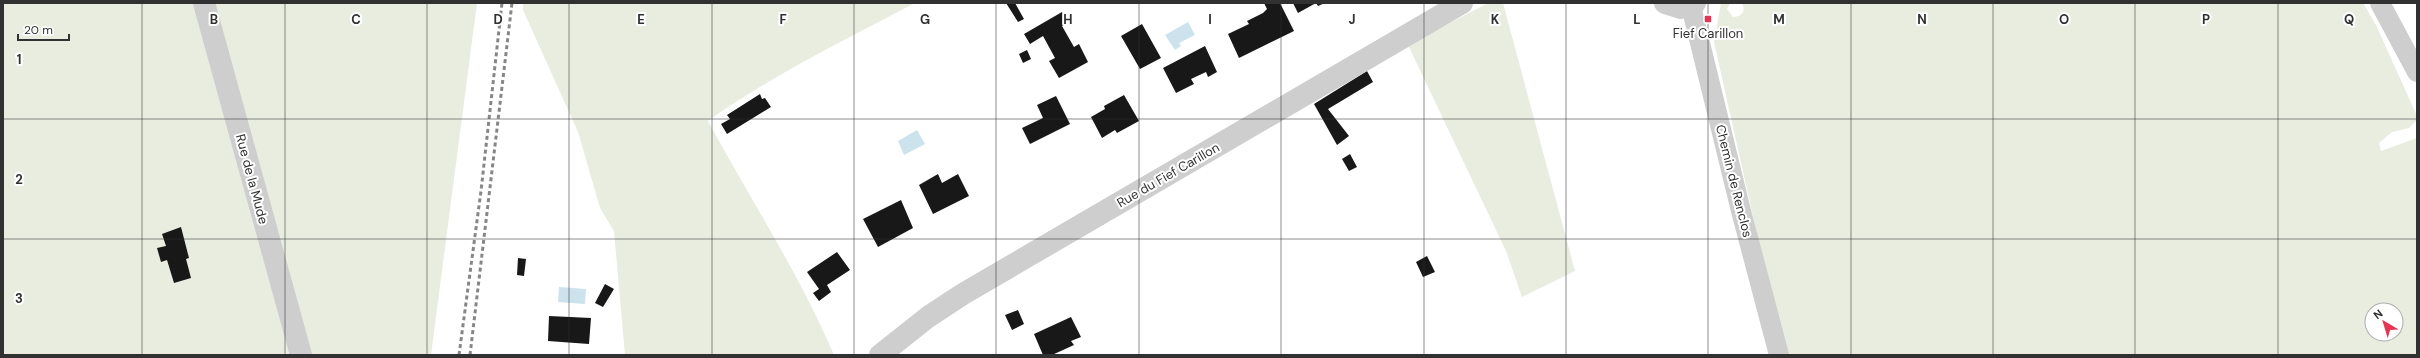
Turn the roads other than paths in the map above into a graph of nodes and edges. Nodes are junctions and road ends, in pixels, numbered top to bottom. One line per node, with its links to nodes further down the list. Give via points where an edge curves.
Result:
1 (204, 3): 7 (street, Rue de la Mude)
2 (1462, 3): 8 (street, Rue du Fief Carillon, via 963,294 928,317)
3 (1665, 3): 5 (street, via 1681,8)
4 (2380, 3): 6 (street)
5 (1693, 5): 9 (street, Chemin de Renclos, via 1741,211)
6 (2417, 72)
7 (302, 355)
8 (880, 355)
9 (1779, 355)

